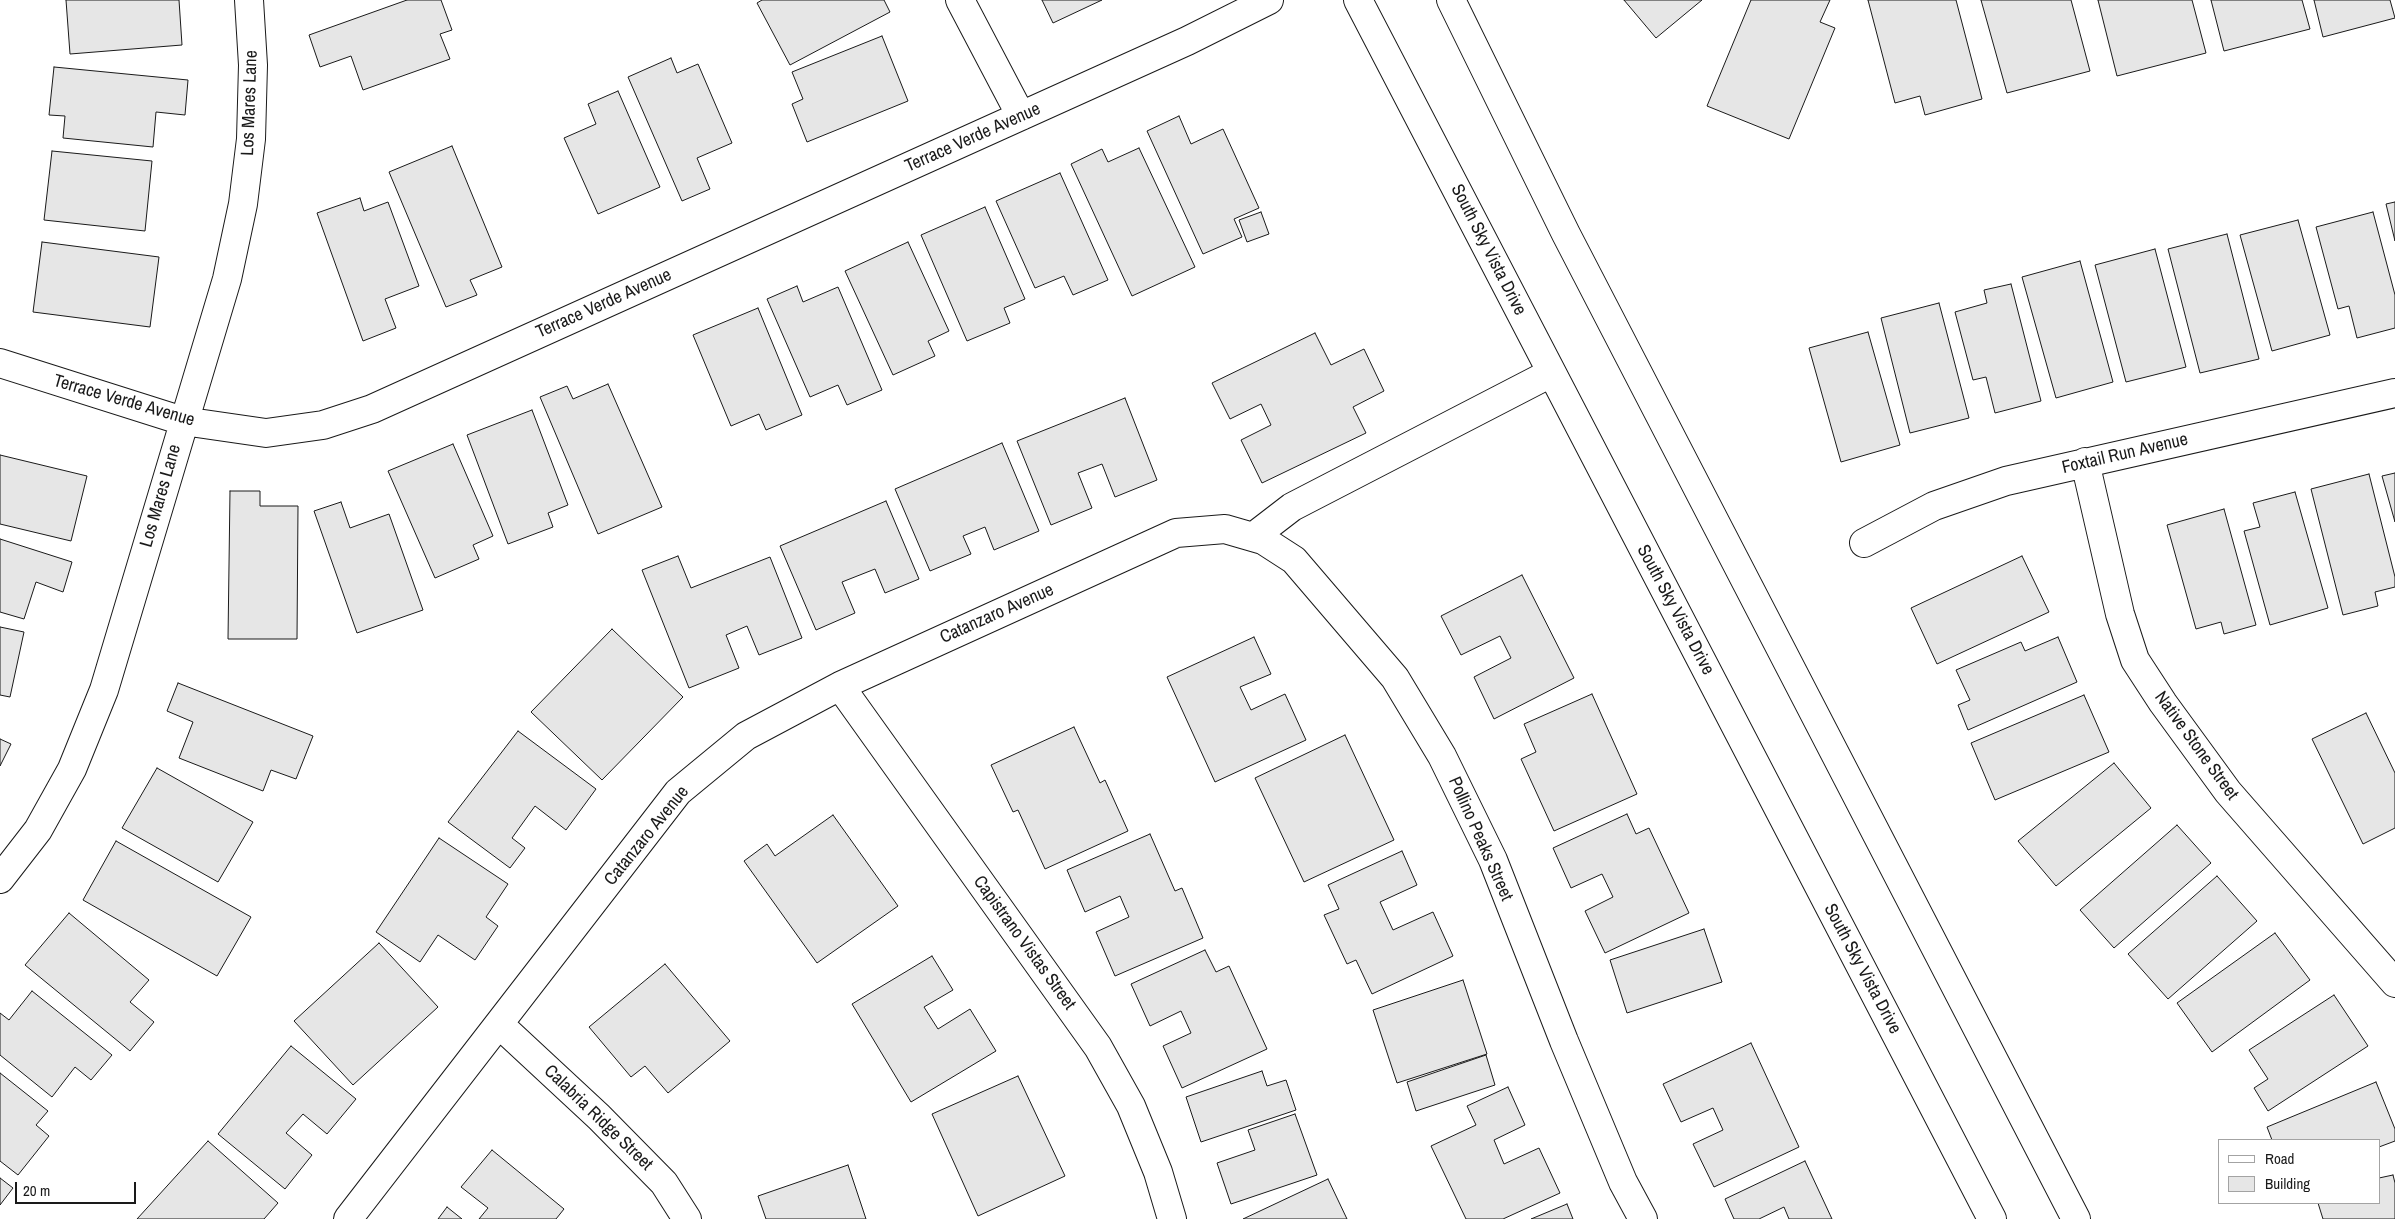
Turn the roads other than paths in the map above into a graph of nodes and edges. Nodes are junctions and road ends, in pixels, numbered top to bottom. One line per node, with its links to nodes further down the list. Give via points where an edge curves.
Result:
1 (250, 0): 10 (street, Los Mares Lane, via 253,64 251,139 243,204 227,280)
2 (960, 0): 6 (street)
3 (1269, 0): 6 (street, Terrace Verde Avenue)
4 (1358, 0): 8 (street, South Sky Vista Drive)
5 (1451, 0): 24 (street, via 1579,260)
6 (1021, 116): 10 (street, Terrace Verde Avenue, via 372,409 323,425 266,433)
7 (0, 364): 10 (street, Terrace Verde Avenue)
8 (1552, 373): 13 (street, via 1292,507); 23 (street, South Sky Vista Drive)
9 (2395, 392): 11 (street, Foxtail Run Avenue)
10 (183, 421): 16 (street, Los Mares Lane, via 104,690 72,769 38,830)
11 (2085, 462): 14 (street, Foxtail Run Avenue, via 1968,492); 17 (street, Native Stone Street, via 2120,614 2135,660 2228,792 2358,942)
12 (1226, 528): 13 (street, Pollino Peaks Street); 15 (street, Catanzaro Avenue, via 1176,533)
13 (1253, 537): 22 (street, Pollino Peaks Street, via 1294,560 1339,610 1395,678 1442,756 1493,860 1623,1182)
14 (1864, 543)
15 (840, 686): 18 (street, Catanzaro Avenue, via 746,736 678,792); 21 (street, Capistrano Vistas Street, via 1098,1047 1131,1106 1158,1172)
16 (0, 879)
17 (2391, 970)
18 (500, 1025): 19 (street, Catanzaro Avenue); 20 (street, Calabria Ridge Street, via 599,1116 664,1183)
19 (348, 1219)
20 (687, 1219)
21 (1172, 1219)
22 (1642, 1219)
23 (1992, 1219)
24 (2076, 1219)

